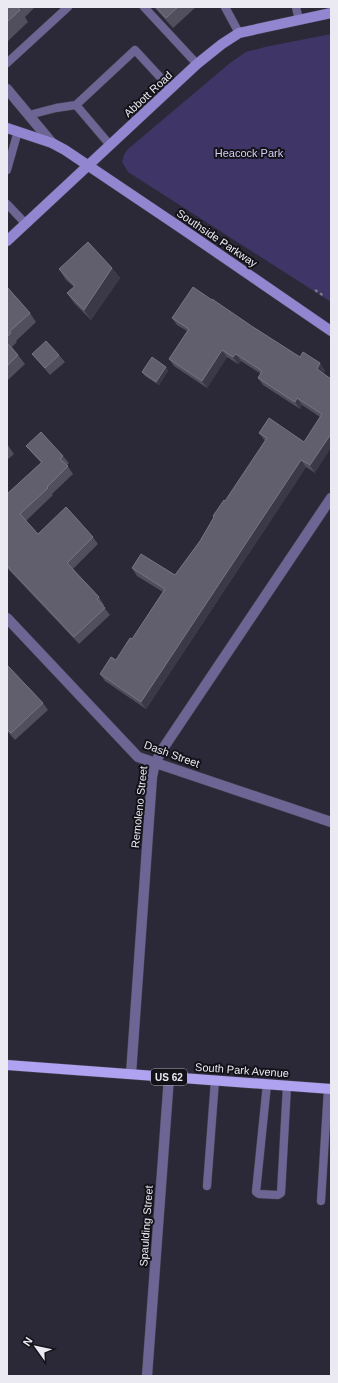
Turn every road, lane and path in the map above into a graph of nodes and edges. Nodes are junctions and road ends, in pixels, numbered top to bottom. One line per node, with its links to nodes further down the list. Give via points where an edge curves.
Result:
1 (68, 7): 8 (lane)
2 (144, 7): 9 (lane)
3 (225, 7): 7 (lane)
4 (296, 7): 6 (lane)
5 (331, 13): 6 (street, Abbott Road)
6 (299, 20): 7 (street, Abbott Road)
7 (239, 33): 9 (street, Abbott Road)
8 (7, 63)
9 (197, 64): 10 (street, Abbott Road)
10 (171, 88): 12 (lane, via 135,50); 17 (street, Abbott Road)
11 (7, 89): 13 (street)
12 (76, 105): 13 (lane); 17 (lane)
13 (29, 115): 16 (street)
14 (7, 128): 15 (street, Southside Parkway)
15 (18, 131): 16 (street, Southside Parkway); 19 (lane)
16 (52, 143): 18 (street, Southside Parkway)
17 (110, 145): 18 (street, Abbott Road)
18 (88, 166): 21 (street, Abbott Road); 25 (street, Southside Parkway)
19 (7, 167)
20 (7, 204): 21 (lane)
21 (26, 224): 22 (street, Abbott Road)
22 (7, 241)
23 (315, 290): 24 (path)
24 (324, 296)
25 (330, 328)
26 (331, 498): 28 (street, Remoleno Street)
27 (7, 618): 28 (street, Dash Street, via 138,757)
28 (155, 763): 29 (street, Dash Street); 31 (street, Remoleno Street)
29 (331, 822)
30 (7, 1065): 31 (main road, South Park Avenue / US 62)
31 (131, 1074): 32 (main road, South Park Avenue / US 62)
32 (169, 1077): 33 (main road, South Park Avenue / US 62); 39 (street, Spaulding Street)
33 (215, 1080): 34 (main road, South Park Avenue / US 62); 37 (lane)
34 (267, 1084): 35 (main road, South Park Avenue / US 62); 35 (lane, via 256,1192 259,1194 278,1195 281,1192)
35 (288, 1086): 36 (main road, South Park Avenue / US 62)
36 (330, 1089): 38 (lane)
37 (207, 1186)
38 (321, 1201)
39 (147, 1376)

